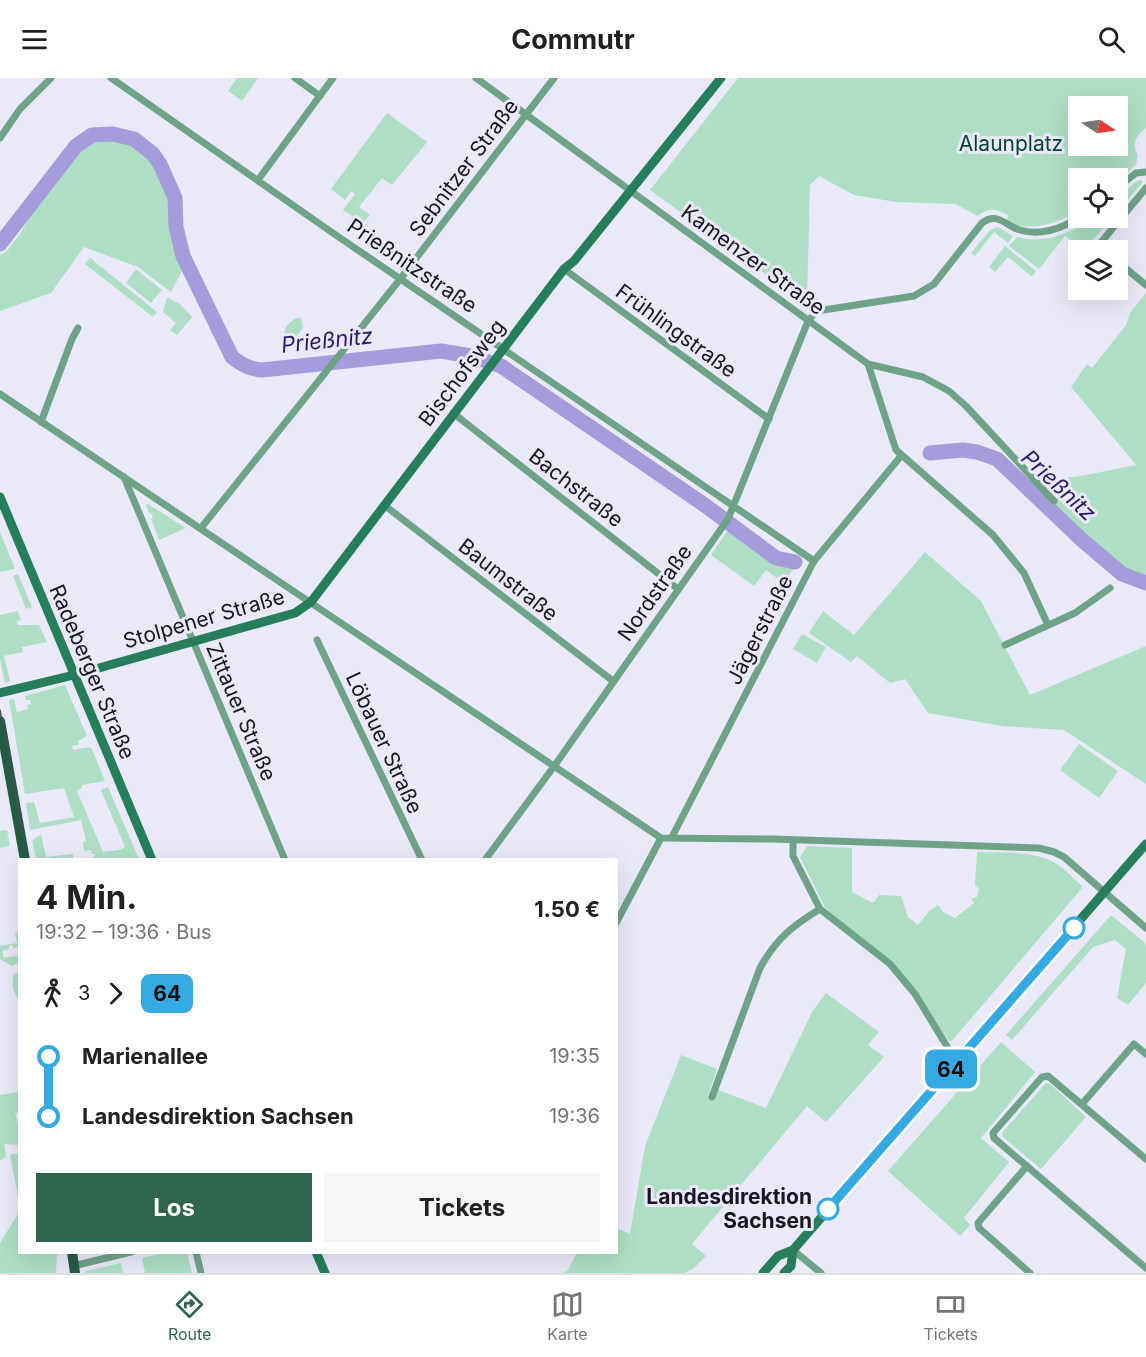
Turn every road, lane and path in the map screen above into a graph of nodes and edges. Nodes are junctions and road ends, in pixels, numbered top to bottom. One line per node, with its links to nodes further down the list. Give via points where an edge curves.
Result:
1 (51, 78): 10 (street, via 20,109)
2 (111, 78): 13 (street, Prießnitzstraße)
3 (295, 78): 8 (street)
4 (333, 78): 8 (street)
5 (476, 78): 9 (street, Kamenzer Straße)
6 (554, 78): 9 (street, Sebnitzer Straße)
7 (722, 78): 15 (street, Bischofsweg)
8 (320, 96): 13 (street)
9 (525, 114): 15 (street, Kamenzer Straße); 20 (street, Sebnitzer Straße)
10 (0, 138)
11 (1146, 172): 12 (street)
12 (1128, 179)
13 (258, 180): 20 (street, Prießnitzstraße)
14 (1146, 188): 17 (street)
15 (631, 191): 18 (street, Bischofsweg); 22 (street, Kamenzer Straße)
16 (1068, 222): 22 (street, via 1055,229 1030,232 990,219 982,223 925,291 910,297 818,311)
17 (1103, 240)
18 (564, 269): 24 (street, Bischofsweg); 28 (street, Frühlingstraße)
19 (1128, 270): 21 (street)
20 (400, 278): 24 (street, Prießnitzstraße); 36 (street, Sebnitzer Straße)
21 (1146, 285)
22 (808, 321): 25 (street, Kamenzer Straße); 28 (street, Nordstraße)
23 (78, 328): 29 (street)
24 (503, 347): 27 (street, Bischofsweg); 35 (street, Prießnitzstraße)
25 (868, 364): 30 (street, via 896,450); 33 (street, via 923,377 949,391)
26 (0, 394): 29 (street)
27 (453, 413): 34 (street, Bischofsweg); 39 (street, Bachstraße)
28 (769, 419): 35 (street, Nordstraße)
29 (41, 422): 31 (street)
30 (902, 456): 37 (street, Jägerstraße); 41 (street, via 993,535 1024,573)
31 (124, 477): 36 (street); 43 (street, Zittauer Straße)
32 (0, 497): 45 (street, Radeberger Straße)
33 (1054, 501)
34 (384, 505): 40 (street, Bischofsweg); 46 (street, Baumstraße)
35 (733, 507): 37 (street, Prießnitzstraße); 39 (street, Nordstraße)
36 (201, 528): 40 (street)
37 (814, 561): 50 (street, Jägerstraße)
38 (1110, 588): 41 (street, via 1075,613)
39 (678, 589): 46 (street, Nordstraße)
40 (311, 602): 43 (street, Stolpener Straße, via 295,612); 49 (street)
41 (1048, 625): 44 (street)
42 (317, 640): 57 (street, Löbauer Straße)
43 (194, 641): 45 (street, Stolpener Straße); 56 (street, Zittauer Straße)
44 (1005, 645)
45 (74, 675): 47 (street, Stolpener Straße); 55 (street, Radeberger Straße)
46 (613, 681): 49 (street, Nordstraße)
47 (0, 693)
48 (0, 721): 54 (main road)
49 (555, 765): 51 (street); 58 (street, Nordstraße)
50 (672, 837): 51 (street); 52 (street)
51 (661, 838): 61 (street)
52 (793, 840): 59 (street, via 1040,848 1065,857); 60 (street, via 793,856)
53 (1146, 844): 59 (street)
54 (25, 858)
55 (151, 858)
56 (284, 858)
57 (421, 858)
58 (486, 858)
59 (1104, 892): 62 (street); 64 (street)
60 (820, 909): 64 (street, via 890,964 915,994); 65 (street, via 793,926 769,952)
61 (618, 919)
62 (1146, 928)
63 (1146, 1054): 66 (street, via 1134,1044)
64 (958, 1060): 69 (street)
65 (712, 1097)
66 (1082, 1104): 67 (street); 68 (street, via 1048,1076 1042,1077 993,1133)
67 (1146, 1159)
68 (1027, 1166): 74 (street); 81 (street, via 978,1223)
69 (793, 1250): 78 (street, via 778,1256); 79 (street, via 791,1266); 80 (street)
70 (72, 1254): 75 (main road)
71 (124, 1254): 75 (street)
72 (196, 1254): 76 (street)
73 (317, 1254): 77 (street)
74 (1146, 1268)
75 (73, 1271)
76 (201, 1273)
77 (325, 1273)
78 (763, 1273)
79 (784, 1273)
80 (821, 1273)
81 (1030, 1273)

